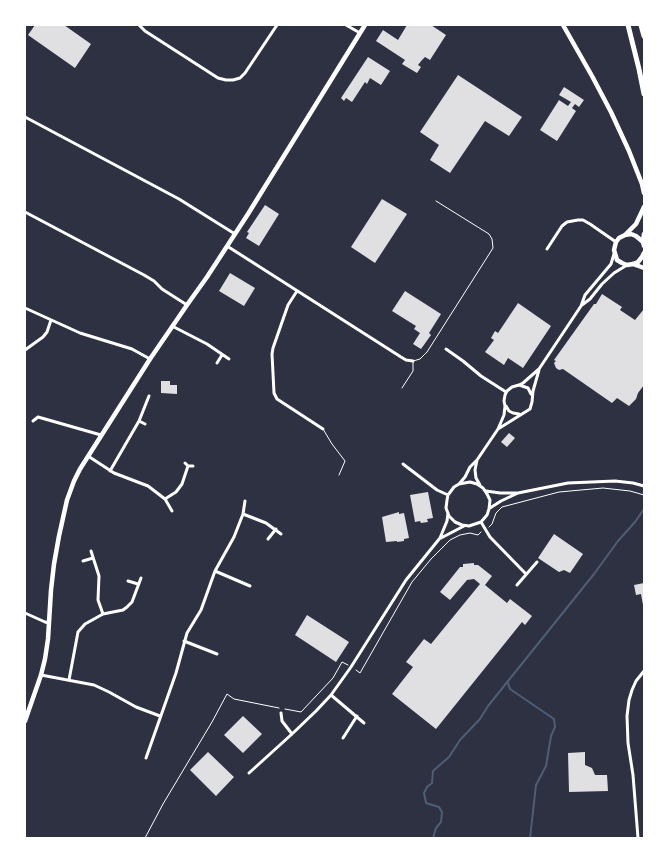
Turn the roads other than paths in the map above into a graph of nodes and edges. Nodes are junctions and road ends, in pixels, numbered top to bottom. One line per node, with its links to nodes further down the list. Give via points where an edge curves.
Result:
1 (139, 25): 2 (street, via 218,78 233,80 245,73)
2 (277, 25)
3 (346, 25): 8 (street)
4 (365, 25): 8 (main road)
5 (563, 25): 12 (main road, via 629,150)
6 (628, 25): 10 (highway)
7 (642, 25): 9 (highway)
8 (360, 33): 16 (main road)
9 (644, 36)
10 (644, 94)
11 (25, 117): 16 (street)
12 (644, 193)
13 (436, 201): 39 (lane, via 489,234 493,248 427,352)
14 (644, 207): 18 (main road, via 636,224)
15 (25, 212): 29 (street, via 144,275)
16 (235, 234): 21 (main road)
17 (644, 234): 20 (main road)
18 (625, 235): 19 (main road); 20 (main road, via 636,236)
19 (616, 242): 22 (street, via 590,224 578,220 562,226); 23 (main road)
20 (643, 244)
21 (226, 246): 28 (street); 29 (main road)
22 (548, 249)
23 (614, 253): 26 (main road, via 617,260); 30 (street, via 611,264 585,295)
24 (644, 253): 25 (main road)
25 (634, 264): 26 (main road); 27 (main road)
26 (627, 265): 30 (street, via 614,273)
27 (644, 268)
28 (297, 291): 39 (street); 52 (street, via 288,305 273,348 274,393)
29 (186, 305): 33 (main road)
30 (582, 306): 41 (street)
31 (25, 308): 32 (street)
32 (51, 320): 35 (street, via 44,337); 38 (street, via 132,350)
33 (172, 326): 36 (street); 38 (main road)
34 (446, 349): 44 (street)
35 (25, 350)
36 (222, 355): 37 (street); 40 (street)
37 (229, 359)
38 (150, 360): 54 (main road)
39 (413, 362): 43 (lane, via 413,371)
40 (217, 363)
41 (540, 369): 42 (street); 46 (street)
42 (519, 385): 44 (street); 46 (street, via 528,388)
43 (402, 388)
44 (506, 392): 47 (street)
45 (149, 396): 50 (street)
46 (532, 396): 48 (street, via 530,409)
47 (505, 406): 48 (street, via 513,413); 53 (street)
48 (521, 414): 53 (street)
49 (33, 420): 54 (street, via 38,417)
50 (139, 421): 51 (street); 61 (street)
51 (145, 424)
52 (323, 429): 62 (lane, via 345,461)
53 (498, 429): 56 (street)
54 (101, 435): 55 (main road)
55 (88, 456): 61 (street); 94 (main road, via 67,500 53,571)
56 (478, 460): 63 (street, via 470,466); 64 (street, via 475,470)
57 (184, 462): 59 (street)
58 (403, 464): 68 (street)
59 (188, 466): 60 (street); 69 (street, via 182,484)
60 (193, 466)
61 (110, 471): 69 (street, via 148,486)
62 (339, 475)
63 (459, 484): 64 (street, via 470,482); 68 (street)
64 (480, 486): 66 (street)
65 (644, 486): 67 (street, via 615,481 580,482)
66 (485, 490): 67 (street); 71 (street, via 490,500)
67 (518, 493): 71 (street)
68 (448, 495): 73 (street)
69 (165, 499): 72 (street)
70 (245, 502): 74 (street)
71 (489, 509): 75 (street)
72 (172, 511)
73 (448, 513): 76 (street, via 455,522); 79 (street)
74 (243, 514): 77 (street); 85 (street, via 234,538)
75 (481, 522): 76 (street); 86 (street, via 490,537)
76 (466, 526): 79 (street)
77 (276, 529): 78 (street); 80 (street)
78 (281, 534)
79 (440, 538): 100 (street, via 406,580)
80 (268, 539)
81 (91, 551): 82 (street)
82 (93, 558): 83 (street); 93 (street, via 99,576 98,600)
83 (83, 561)
84 (536, 562): 86 (street)
85 (215, 571): 91 (street); 95 (street, via 201,610)
86 (526, 574): 90 (street)
87 (141, 578): 89 (street)
88 (128, 581): 89 (street)
89 (138, 584): 93 (street, via 128,607)
90 (517, 585)
91 (250, 586)
92 (25, 613): 94 (street)
93 (103, 614): 99 (street, via 84,624 78,632)
94 (49, 623): 98 (main road)
95 (184, 641): 96 (street); 102 (street)
96 (217, 654)
97 (644, 671): 110 (street, via 632,690 627,716)
98 (41, 675): 99 (street); 104 (main road)
99 (69, 680): 102 (street, via 94,685)
100 (331, 694): 103 (street); 106 (street)
101 (281, 713): 106 (street, via 282,721)
102 (160, 716): 108 (street)
103 (357, 716): 105 (street); 107 (street)
104 (25, 721)
105 (364, 723)
106 (292, 734): 109 (street)
107 (343, 738)
108 (146, 758)
109 (249, 773)
110 (638, 838)

